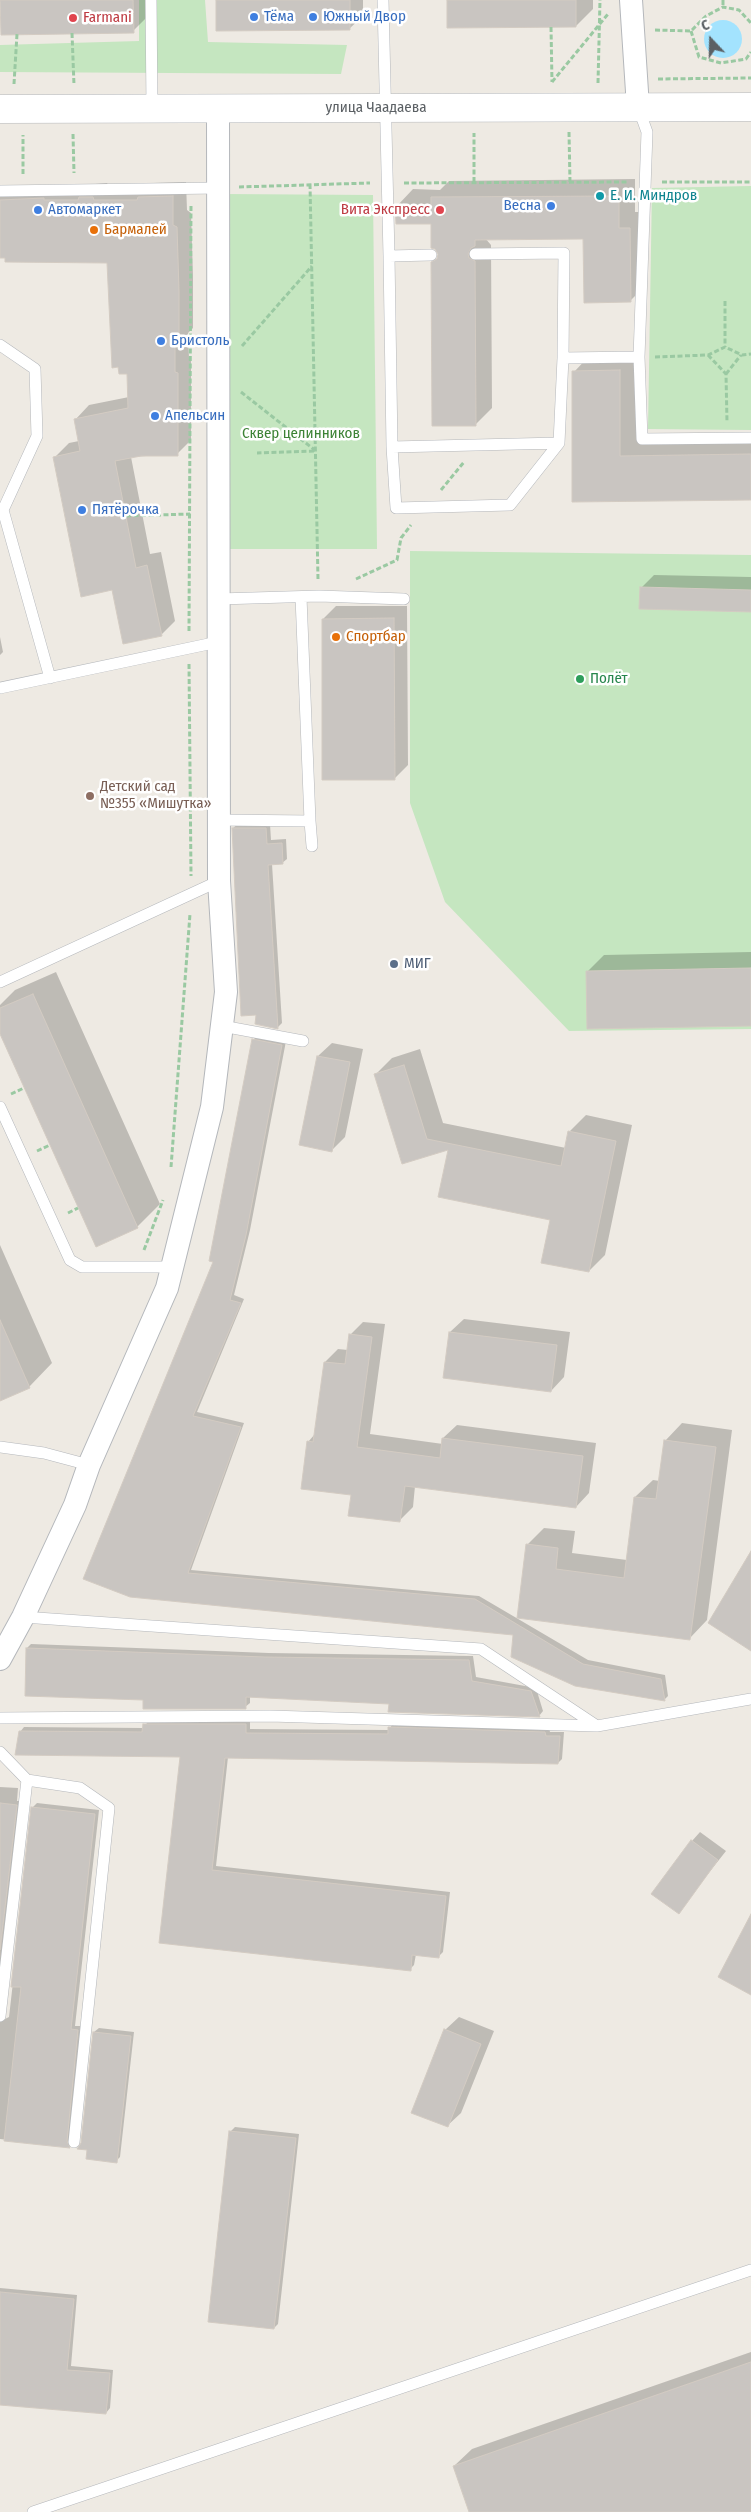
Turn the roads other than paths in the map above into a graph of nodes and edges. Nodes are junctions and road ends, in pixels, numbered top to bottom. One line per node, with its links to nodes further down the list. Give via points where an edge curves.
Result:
1 (151, 0): 6 (lane)
2 (383, 0): 8 (lane)
3 (631, 0): 4 (street)
4 (638, 107): 5 (street, улица Чаадаева); 8 (street, улица Чаадаева); 16 (lane, via 647,132)
5 (751, 107)
6 (152, 108): 7 (street, улица Чаадаева); 9 (street, улица Чаадаева)
7 (218, 108): 8 (street, улица Чаадаева); 10 (street)
8 (386, 108): 14 (lane)
9 (0, 109)
10 (218, 188): 11 (lane); 22 (street)
11 (0, 192)
12 (475, 254): 17 (lane, via 564,253)
13 (431, 255): 14 (lane)
14 (389, 256): 20 (lane)
15 (0, 345): 25 (lane, via 35,369 37,436 3,510)
16 (639, 357): 17 (lane); 18 (lane, via 642,439)
17 (563, 358): 19 (lane)
18 (751, 438)
19 (559, 443): 20 (lane); 20 (lane, via 510,505 396,508)
20 (392, 447)
21 (301, 597): 22 (lane); 23 (lane); 28 (lane)
22 (219, 599): 24 (street)
23 (404, 599)
24 (218, 642): 25 (lane); 27 (street)
25 (50, 678): 26 (lane)
26 (0, 688)
27 (218, 820): 28 (lane); 30 (street)
28 (310, 821): 29 (lane)
29 (312, 846)
30 (219, 881): 31 (lane); 32 (street, via 226,992)
31 (0, 982)
32 (222, 1026): 33 (lane); 35 (street, via 212,1107)
33 (303, 1041)
34 (0, 1107): 35 (lane, via 70,1260 82,1267)
35 (172, 1267): 37 (street, via 167,1288)
36 (0, 1447): 37 (lane)
37 (89, 1465): 38 (street, via 75,1505)
38 (23, 1617): 39 (street); 42 (lane, via 481,1649)
39 (3, 1647)
40 (751, 1699): 42 (lane)
41 (0, 1718): 42 (lane, via 270,1716)
42 (597, 1726)
43 (0, 1752): 44 (lane)
44 (27, 1780): 45 (lane); 46 (lane, via 80,1788 109,1808)
45 (0, 2016)
46 (74, 2142)
47 (751, 2270): 48 (lane)
48 (33, 2512)

